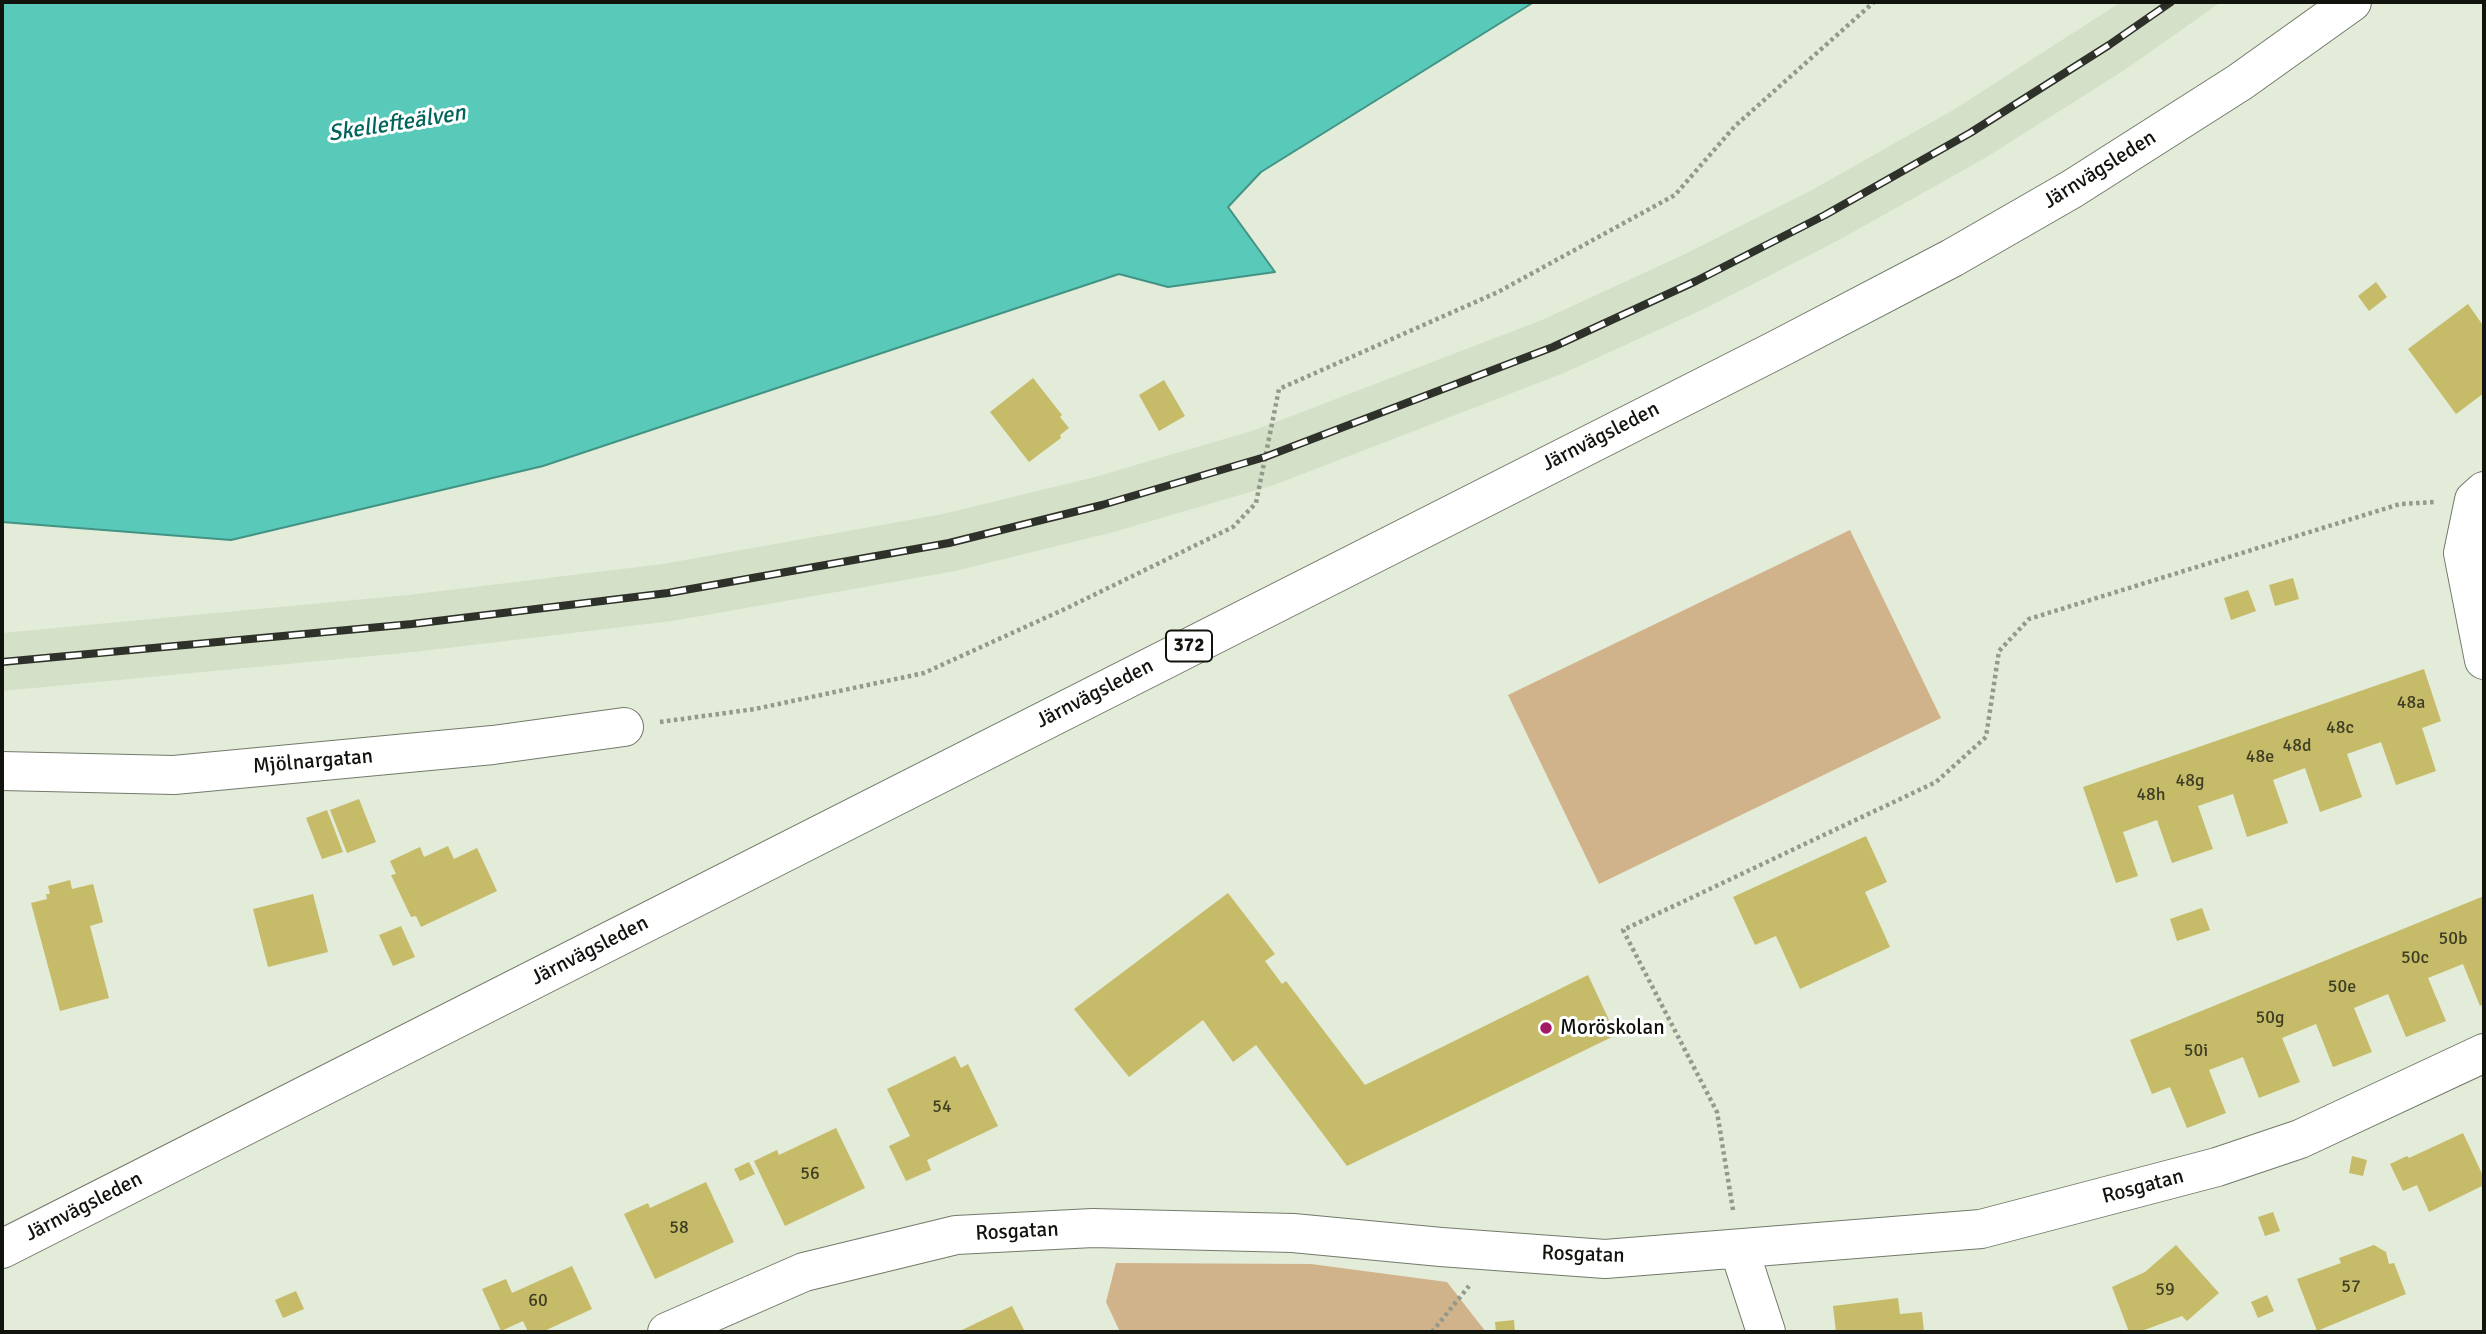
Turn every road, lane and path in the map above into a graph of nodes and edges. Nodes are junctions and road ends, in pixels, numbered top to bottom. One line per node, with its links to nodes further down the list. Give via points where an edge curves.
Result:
1 (1874, 2): 5 (path, via 1735,126 1675,195 1498,292 1279,389 1256,503 1233,527 924,673 755,709)
2 (2352, 2): 8 (street, Järnvägsleden / 372, via 2240,82 1952,258)
3 (2479, 495): 4 (street, via 2463,553); 9 (path, via 2400,504 2029,619 1999,651 1986,737 1936,782 1623,930 1717,1112)
4 (2484, 660)
5 (624, 727): 6 (street, Mjölnargatan, via 493,745 174,775)
6 (2, 771)
7 (2484, 1053): 9 (street, Rosgatan, via 2300,1139 2217,1167 2047,1212 1981,1229)
8 (2, 1249)
9 (1739, 1249): 10 (street, Rosgatan, via 1605,1259); 13 (street)
10 (1497, 1251): 11 (street, Rosgatan, via 1293,1233 1093,1228 956,1235 804,1272); 12 (path)
11 (667, 1332)
12 (1433, 1332)
13 (1766, 1332)

